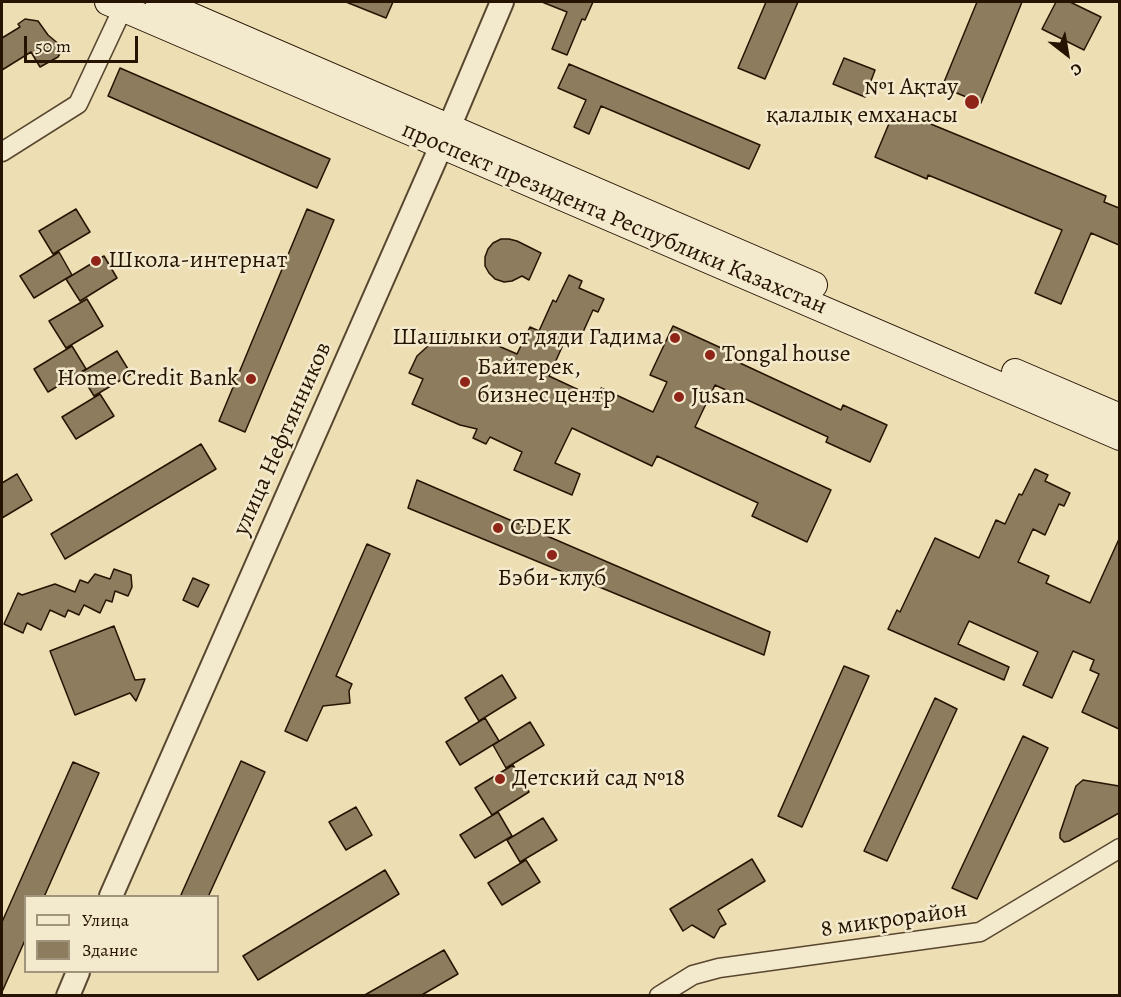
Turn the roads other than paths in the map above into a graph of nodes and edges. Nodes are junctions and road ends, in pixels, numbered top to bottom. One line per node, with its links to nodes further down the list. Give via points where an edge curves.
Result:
1 (159, 2): 4 (main road, проспект президента Республики Казахстан)
2 (502, 2): 4 (street, улица Нефтянников)
3 (116, 5): 4 (main road, проспект президента Республики Казахстан); 5 (street, via 78,104)
4 (446, 135): 6 (main road, проспект президента Республики Казахстан); 10 (street, улица Нефтянников)
5 (2, 152)
6 (952, 354): 7 (main road, проспект президента Республики Казахстан); 8 (main road, проспект президента Республики Казахстан)
7 (1119, 417)
8 (1119, 437)
9 (1119, 848): 13 (street, 8 микрорайон, via 980,932 719,968 693,975)
10 (112, 895)
11 (78, 973): 12 (street)
12 (68, 996)
13 (659, 996)

